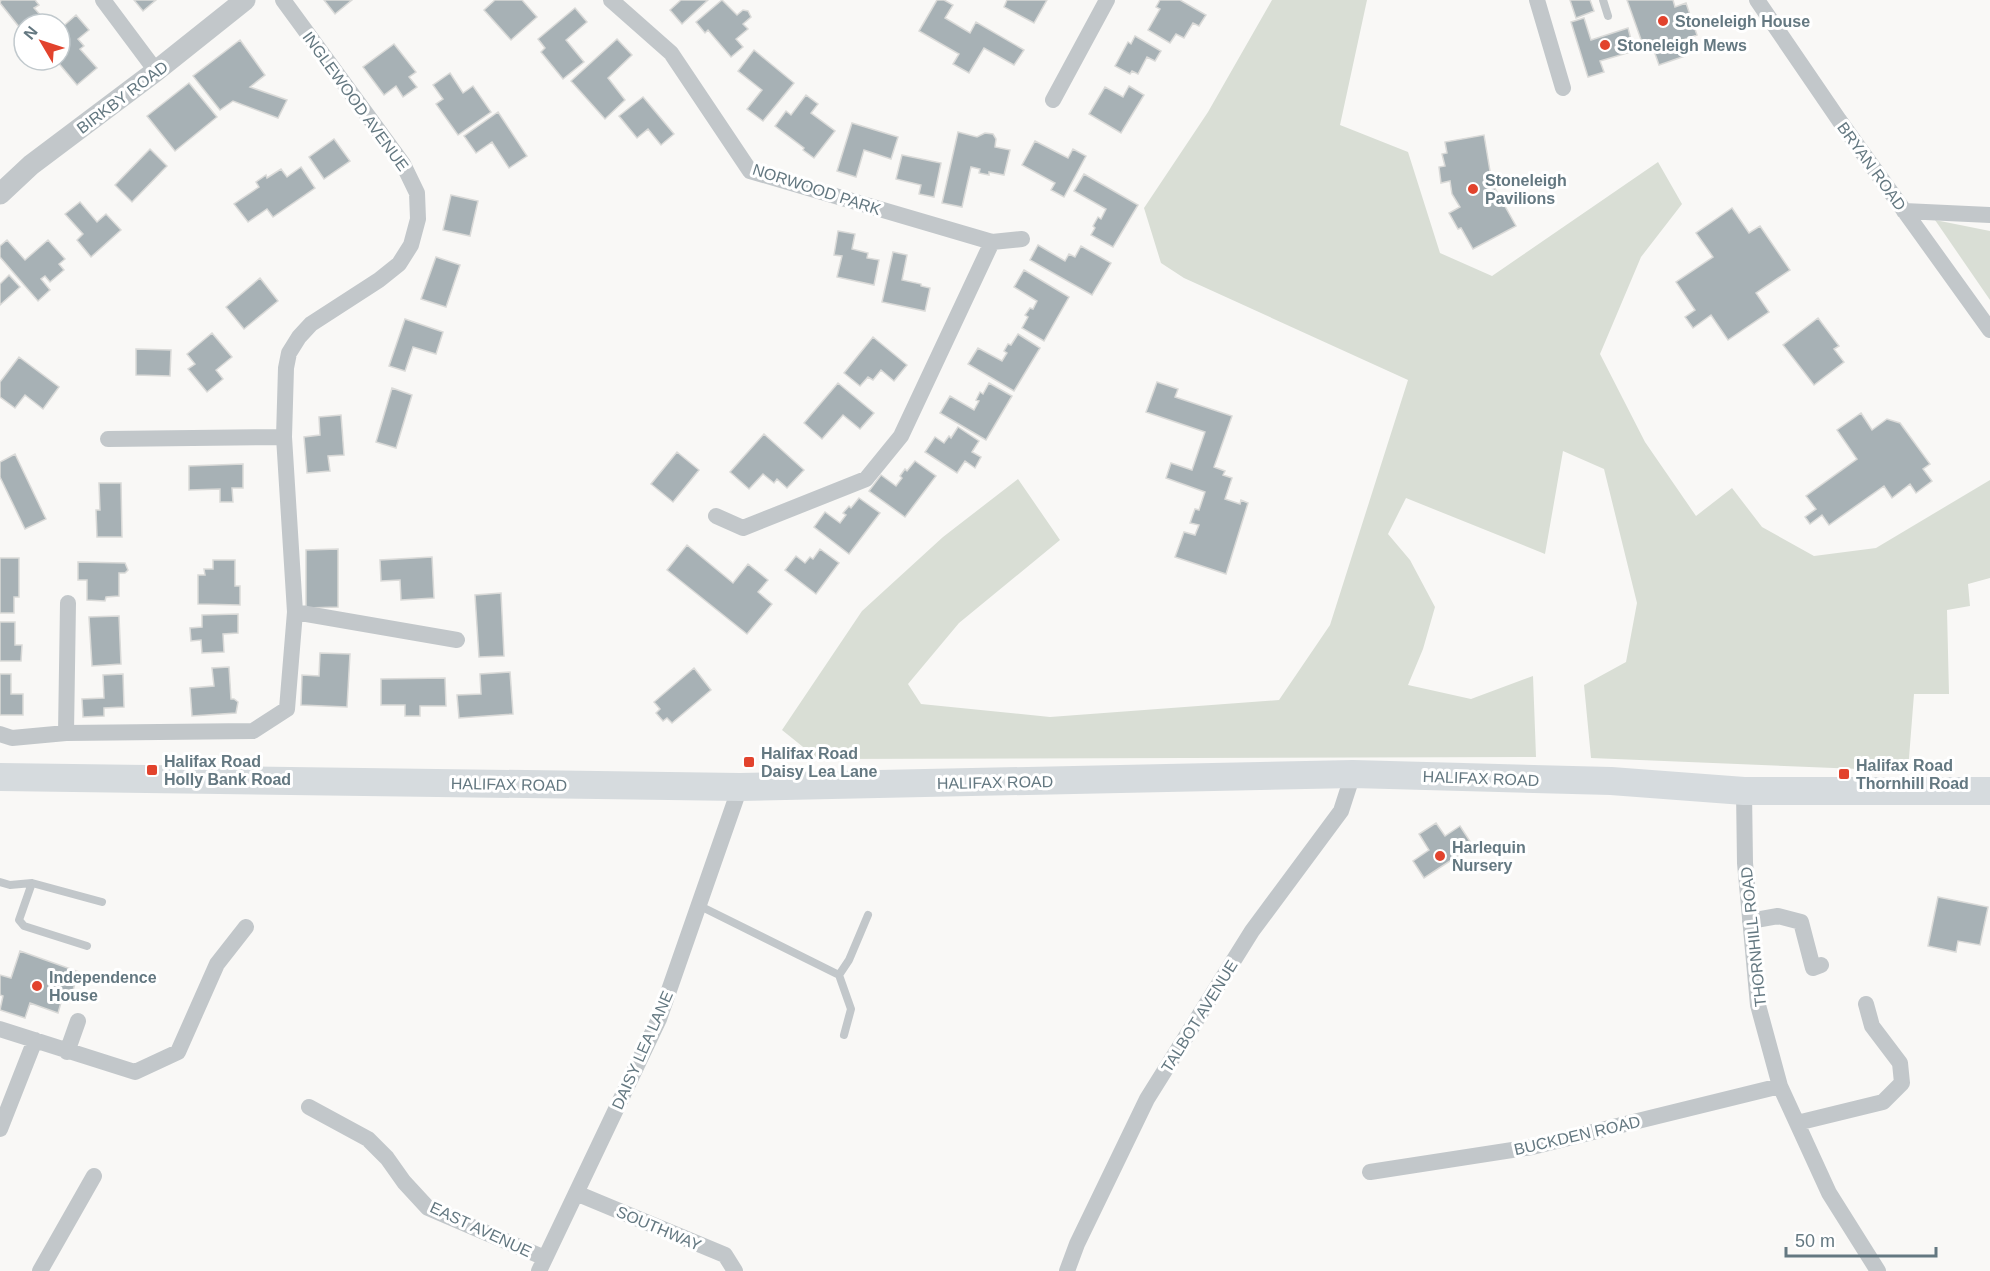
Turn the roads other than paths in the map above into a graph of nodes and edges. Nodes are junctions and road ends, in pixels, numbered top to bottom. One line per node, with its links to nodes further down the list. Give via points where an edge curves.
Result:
1 (103, 0): 10 (street)
2 (245, 0): 10 (street, BIRKBY ROAD)
3 (283, 0): 19 (street, INGLEWOOD AVENUE, via 404,164 417,193 418,219 411,244 399,264 311,324 289,353)
4 (611, 0): 17 (street, NORWOOD PARK, via 671,53 750,171)
5 (1107, 0): 12 (street)
6 (1537, 0): 11 (street)
7 (1603, 0): 9 (lane)
8 (1757, 0): 14 (street, BRYAN ROAD)
9 (1608, 16)
10 (156, 71): 13 (street, BIRKBY ROAD, via 31,165)
11 (1563, 88)
12 (1053, 100)
13 (0, 194)
14 (1904, 211): 15 (street); 18 (street, BRYAN ROAD)
15 (1990, 215)
16 (1022, 239): 17 (street, NORWOOD PARK)
17 (992, 242): 21 (street, via 901,436 866,479 743,528)
18 (1990, 330)
19 (284, 437): 20 (street); 23 (street, INGLEWOOD AVENUE)
20 (108, 439)
21 (716, 516)
22 (68, 603): 25 (street)
23 (295, 612): 24 (street); 25 (street, INGLEWOOD AVENUE, via 287,709 253,731)
24 (457, 640)
25 (66, 733): 26 (street, INGLEWOOD AVENUE, via 12,738)
26 (0, 734)
27 (1353, 774): 29 (highway, HALIFAX ROAD); 30 (highway, HALIFAX ROAD, via 1611,781); 58 (street, TALBOT AVENUE, via 1341,811 1252,931 1147,1100)
28 (0, 777): 29 (highway, HALIFAX ROAD)
29 (740, 787): 35 (street, DAISY LEA LANE)
30 (1744, 791): 31 (highway, HALIFAX ROAD); 37 (street, THORNHILL ROAD)
31 (1990, 791)
32 (0, 882): 33 (lane)
33 (32, 883): 34 (lane); 39 (lane, via 19,920 24,926)
34 (102, 902)
35 (698, 905): 41 (lane); 54 (street, DAISY LEA LANE, via 659,1019)
36 (868, 915): 41 (lane, via 849,960)
37 (1750, 921): 40 (street, via 1778,916 1800,922 1813,968); 48 (street, THORNHILL ROAD, via 1758,1005)
38 (246, 927): 47 (street, via 217,964 178,1052 135,1072)
39 (87, 946)
40 (1821, 965)
41 (838, 975): 45 (lane, via 851,1009)
42 (1866, 1005): 50 (street, via 1872,1026 1900,1063 1902,1083 1883,1102)
43 (78, 1021): 47 (street)
44 (0, 1029): 46 (street)
45 (844, 1035)
46 (35, 1040): 47 (street); 51 (street)
47 (67, 1052)
48 (1780, 1086): 50 (street, THORNHILL ROAD); 52 (street, BUCKDEN ROAD, via 1532,1147)
49 (309, 1107): 55 (street, EAST AVENUE, via 368,1139 428,1208)
50 (1797, 1123): 59 (street, THORNHILL ROAD, via 1829,1193)
51 (0, 1129)
52 (1370, 1172)
53 (94, 1176): 56 (street)
54 (576, 1193): 55 (street, DAISY LEA LANE); 57 (street, SOUTHWAY, via 725,1255)
55 (542, 1265)
56 (40, 1271)
57 (735, 1271)
58 (1067, 1271)
59 (1878, 1271)

